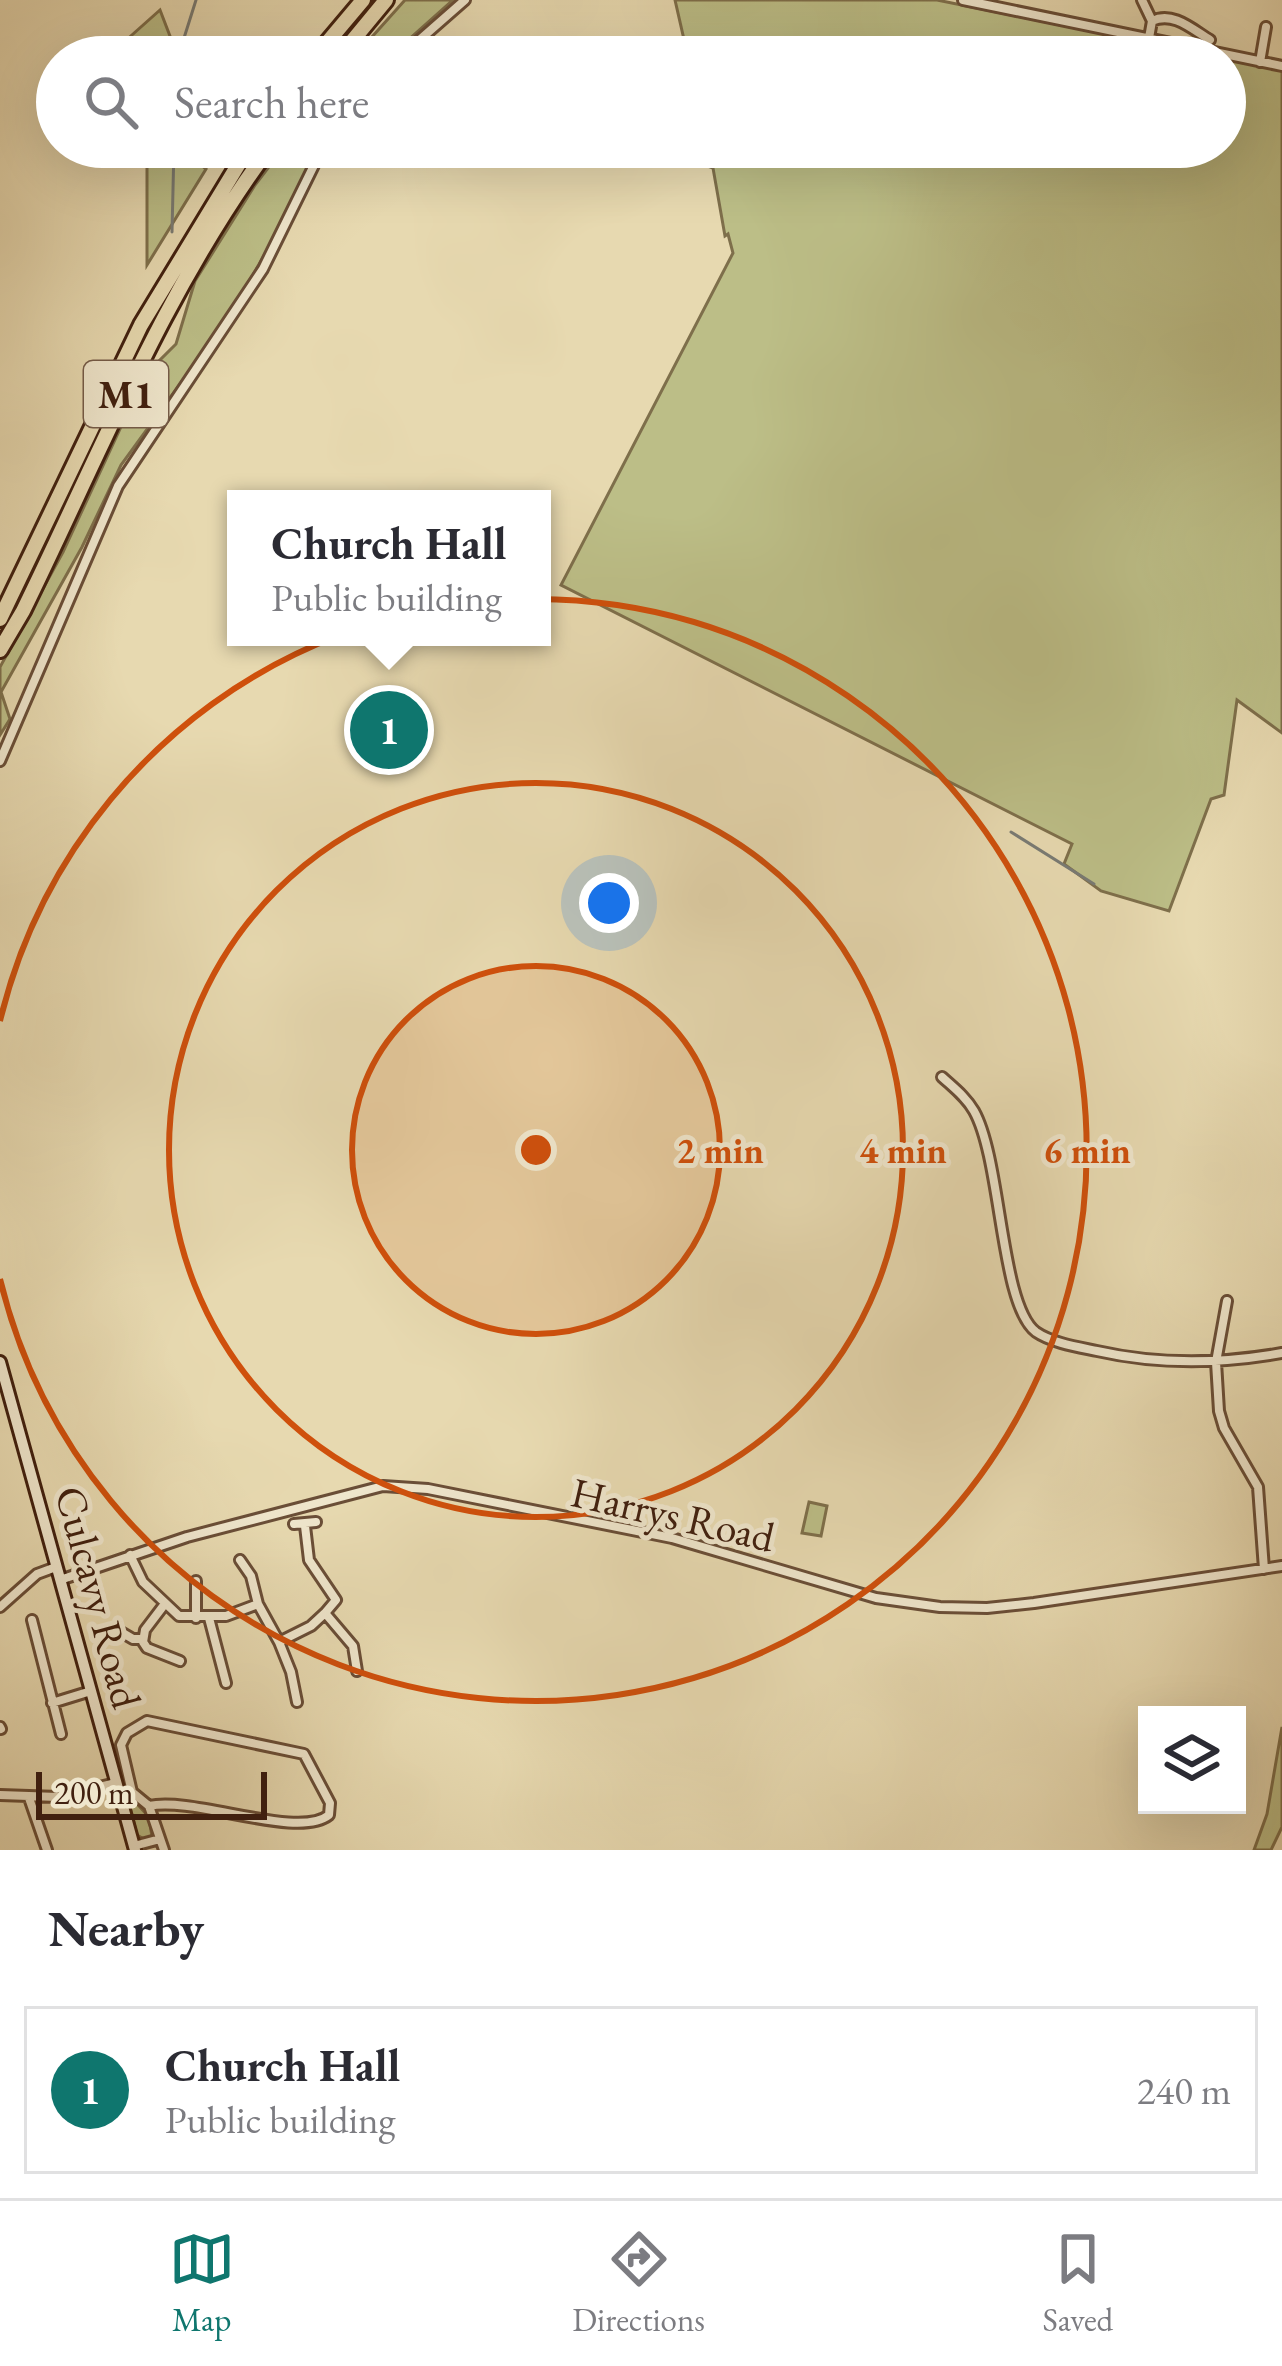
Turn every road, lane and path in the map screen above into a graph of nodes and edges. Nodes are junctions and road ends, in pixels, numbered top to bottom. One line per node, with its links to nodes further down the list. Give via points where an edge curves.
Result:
1 (363, 0): 8 (highway)
2 (386, 0): 9 (highway)
3 (465, 0): 10 (street)
4 (963, 0): 11 (street)
5 (1142, 0): 6 (street)
6 (1152, 20): 12 (street); 13 (street, via 1172,17)
7 (1266, 27): 15 (street)
8 (333, 36)
9 (356, 36)
10 (424, 36)
11 (1139, 36)
12 (1149, 36)
13 (1203, 36)
14 (1246, 59): 15 (street)
15 (1259, 62): 16 (street)
16 (1282, 66)
17 (235, 168): 20 (highway, M1, via 133,341)
18 (256, 168): 21 (highway, M1, via 155,336)
19 (312, 168): 22 (street, via 252,288 118,486)
20 (0, 620)
21 (0, 650)
22 (0, 761)
23 (942, 1077): 27 (street, via 981,1126 1017,1302 1030,1327 1121,1357)
24 (1227, 1301): 27 (street)
25 (1282, 1352): 27 (street)
26 (0, 1362): 32 (street, Culcavy Road)
27 (1216, 1362): 33 (street, via 1224,1428 1258,1487)
28 (316, 1522): 39 (street, via 300,1525 308,1560 336,1600)
29 (130, 1555): 33 (street, Harrys Road, via 394,1486 672,1538 909,1604 987,1608); 34 (street, Harrys Road); 37 (street)
30 (240, 1561): 36 (street)
31 (1282, 1566): 33 (street, Harrys Road)
32 (56, 1567): 34 (street, Culcavy Road); 38 (street)
33 (1264, 1570)
34 (60, 1580): 49 (street, Culcavy Road)
35 (196, 1580): 40 (street)
36 (258, 1604): 41 (street); 45 (street)
37 (164, 1605): 40 (street); 44 (street)
38 (0, 1607)
39 (325, 1613): 45 (street); 47 (street, via 353,1646)
40 (196, 1618): 41 (street)
41 (208, 1618): 48 (street)
42 (32, 1621): 51 (street)
43 (121, 1632): 44 (street)
44 (142, 1639): 46 (street)
45 (279, 1642): 50 (street)
46 (180, 1661)
47 (357, 1671)
48 (226, 1683)
49 (91, 1691): 51 (street); 53 (street, Culcavy Road)
50 (297, 1702)
51 (52, 1703): 52 (street)
52 (61, 1734)
53 (116, 1784): 55 (street); 58 (street, Culcavy Road)
54 (0, 1795): 55 (street)
55 (29, 1798): 59 (street)
56 (149, 1806): 56 (street, via 131,1792 121,1745 147,1721 304,1754 331,1809 319,1822); 57 (street)
57 (160, 1839): 58 (street); 60 (street)
58 (134, 1848)
59 (47, 1850)
60 (164, 1850)

